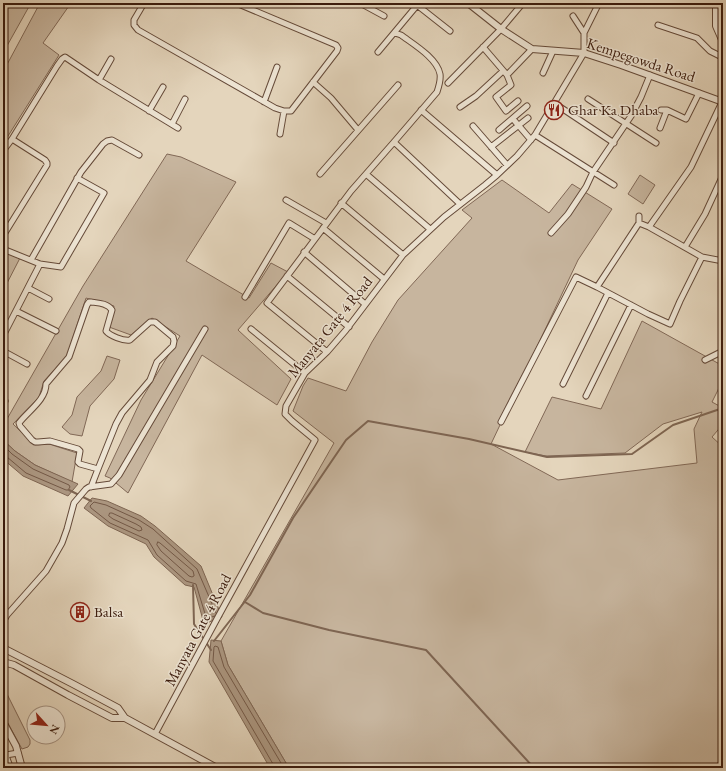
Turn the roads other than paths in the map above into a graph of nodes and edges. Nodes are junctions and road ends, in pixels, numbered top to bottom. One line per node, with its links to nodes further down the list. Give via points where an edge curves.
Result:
1 (144, 3): 37 (street, via 134,20 138,30)
2 (237, 3): 29 (street, via 336,45 337,51)
3 (360, 3): 9 (street)
4 (523, 3): 12 (street)
5 (599, 3): 15 (street)
6 (716, 3): 16 (street, via 716,26)
7 (418, 4): 13 (street); 14 (street)
8 (471, 4): 12 (street, Kempegowda Road)
9 (384, 16)
10 (573, 16): 15 (street)
11 (658, 24): 22 (street, via 697,38 710,51)
12 (501, 29): 17 (street); 18 (street, Kempegowda Road)
13 (450, 31)
14 (395, 32): 20 (street); 42 (street, via 426,54 436,64 440,73 437,92)
15 (584, 32): 21 (street)
16 (723, 42)
17 (483, 47): 25 (street); 30 (street)
18 (532, 49): 19 (street, Kempegowda Road); 25 (street)
19 (553, 51): 21 (street, Kempegowda Road); 26 (street)
20 (378, 52)
21 (584, 53): 27 (street, Kempegowda Road); 39 (street, Manyata Gate 4 Road)
22 (723, 56)
23 (111, 59): 28 (street)
24 (277, 67): 37 (street)
25 (505, 73): 36 (street, via 511,85 496,97 506,111); 41 (street)
26 (543, 73)
27 (650, 75): 33 (street, Kempegowda Road); 50 (street)
28 (99, 80): 45 (street); 59 (street, via 64,57)
29 (313, 82): 46 (street, via 291,111); 55 (street, via 328,95)
30 (448, 83)
31 (398, 85): 55 (street)
32 (163, 87): 45 (street)
33 (699, 93): 38 (street, Kempegowda Road); 44 (street, via 686,119)
34 (588, 99): 50 (street)
35 (185, 100): 49 (street)
36 (518, 101)
37 (264, 102): 46 (street)
38 (722, 102): 80 (street, via 691,167)
39 (554, 103): 58 (street, Manyata Gate 4 Road); 61 (street)
40 (526, 106): 48 (street)
41 (460, 107)
42 (421, 110): 60 (street); 71 (street)
43 (661, 110): 44 (street)
44 (667, 110): 54 (street)
45 (149, 111): 49 (street)
46 (284, 111): 57 (street)
47 (528, 118): 52 (street)
48 (512, 119): 52 (street); 56 (street)
49 (172, 124): 53 (street)
50 (626, 124): 61 (street); 62 (street)
51 (473, 126): 63 (street)
52 (519, 126): 58 (street); 63 (street)
53 (178, 128)
54 (660, 128)
55 (358, 130): 68 (street)
56 (499, 130)
57 (280, 134)
58 (533, 138): 66 (street, Manyata Gate 4 Road); 67 (street)
59 (12, 139): 64 (street); 83 (street, via 45,160 47,165)
60 (394, 142): 69 (street); 76 (street)
61 (614, 143): 67 (street)
62 (656, 143)
63 (491, 146): 66 (street)
64 (3, 151)
65 (139, 155): 72 (street, via 112,140 107,141)
66 (507, 165): 71 (street, Manyata Gate 4 Road)
67 (594, 172): 73 (street); 82 (street, via 568,214)
68 (320, 174)
69 (366, 174): 75 (street); 81 (street)
70 (723, 174): 85 (street, via 705,214)
71 (497, 175): 76 (street, Manyata Gate 4 Road)
72 (77, 178): 90 (street); 92 (street, via 104,194 61,267)
73 (614, 185)
74 (286, 200): 79 (street)
75 (342, 203): 79 (street); 88 (street)
76 (460, 204): 81 (street, Manyata Gate 4 Road)
77 (639, 216): 78 (street)
78 (639, 223): 80 (street); 95 (street)
79 (324, 225): 84 (street); 94 (street)
80 (649, 227): 85 (street)
81 (430, 229): 88 (street, Manyata Gate 4 Road)
82 (551, 233)
83 (3, 236)
84 (315, 239): 87 (street); 98 (street, via 289,223)
85 (685, 247): 89 (street)
86 (3, 249): 90 (street)
87 (304, 252): 93 (street); 100 (street)
88 (403, 254): 94 (street, Manyata Gate 4 Road)
89 (702, 257): 91 (street); 101 (street, via 670,324)
90 (31, 260): 92 (street)
91 (723, 261)
92 (40, 264): 96 (street)
93 (287, 276): 103 (street); 110 (street, via 267,303)
94 (384, 280): 100 (street, Manyata Gate 4 Road)
95 (597, 287): 97 (street); 116 (street, via 576,277)
96 (28, 288): 99 (street); 102 (street)
97 (608, 293): 101 (street); 114 (street)
98 (245, 297)
99 (49, 299)
100 (365, 304): 103 (street, Manyata Gate 4 Road)
101 (631, 305): 115 (street)
102 (16, 311): 106 (street); 107 (street)
103 (349, 327): 110 (street, Manyata Gate 4 Road)
104 (205, 329): 118 (street, via 119,475 111,484)
105 (251, 329): 113 (street)
106 (56, 331)
107 (3, 336)
108 (723, 351): 111 (street)
109 (3, 352): 112 (street)
110 (327, 352): 113 (street, Manyata Gate 4 Road)
111 (705, 360)
112 (27, 364)
113 (305, 373): 124 (street, Manyata Gate 4 Road, via 286,406 285,414 315,440)
114 (563, 384)
115 (586, 396)
116 (501, 422)
117 (98, 469): 117 (street, via 80,464 78,449 50,441 32,440 19,423 43,397 46,384 69,357 89,302 106,305 112,310 106,330 108,334 126,341 130,340 150,322 155,322 170,334 174,341 173,346 157,362 150,380 122,413); 118 (street)
118 (89, 488): 119 (street, via 74,503 62,543 48,568)
119 (3, 622)
120 (3, 648): 122 (street, via 118,708)
121 (3, 662): 122 (street, via 14,665 112,718)
122 (125, 718): 124 (street)
123 (3, 723): 126 (street)
124 (155, 734): 129 (street)
125 (4, 752): 126 (street); 127 (street)
126 (18, 753): 128 (street)
127 (10, 768)
128 (22, 768)
129 (217, 768)

